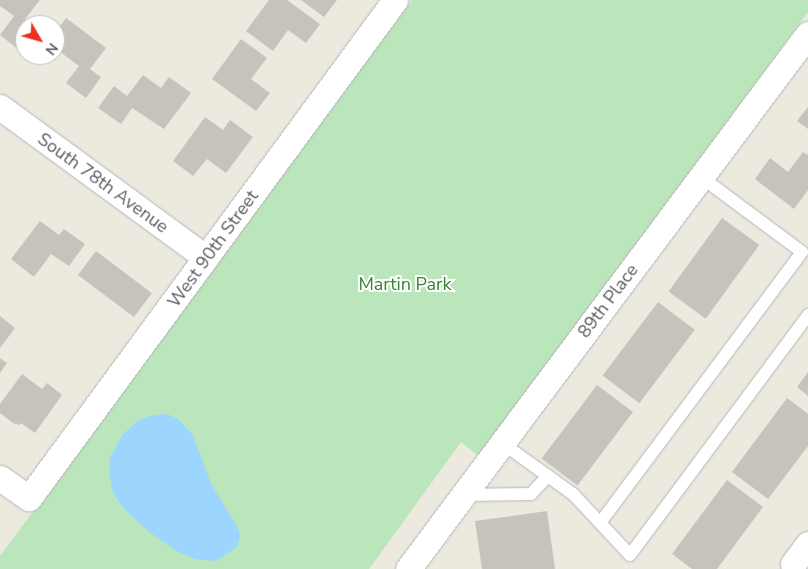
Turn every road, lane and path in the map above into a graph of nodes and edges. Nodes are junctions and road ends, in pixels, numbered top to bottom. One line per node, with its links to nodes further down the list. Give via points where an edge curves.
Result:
1 (395, 0): 6 (street, West 90th Street)
2 (808, 34): 4 (street, 89th Place)
3 (0, 107): 6 (street, South 78th Avenue)
4 (701, 177): 5 (lane); 8 (street, 89th Place)
5 (805, 254): 12 (lane)
6 (206, 258): 10 (street, West 90th Street, via 29,498)
7 (808, 315): 12 (lane, via 630,555)
8 (502, 443): 9 (lane); 11 (street, 89th Place)
9 (548, 476): 11 (lane, via 531,494); 12 (lane, via 573,494)
10 (0, 478)
11 (464, 495): 15 (street, 89th Place)
12 (600, 523)
13 (808, 544): 14 (street)
14 (793, 564)
15 (408, 569)

